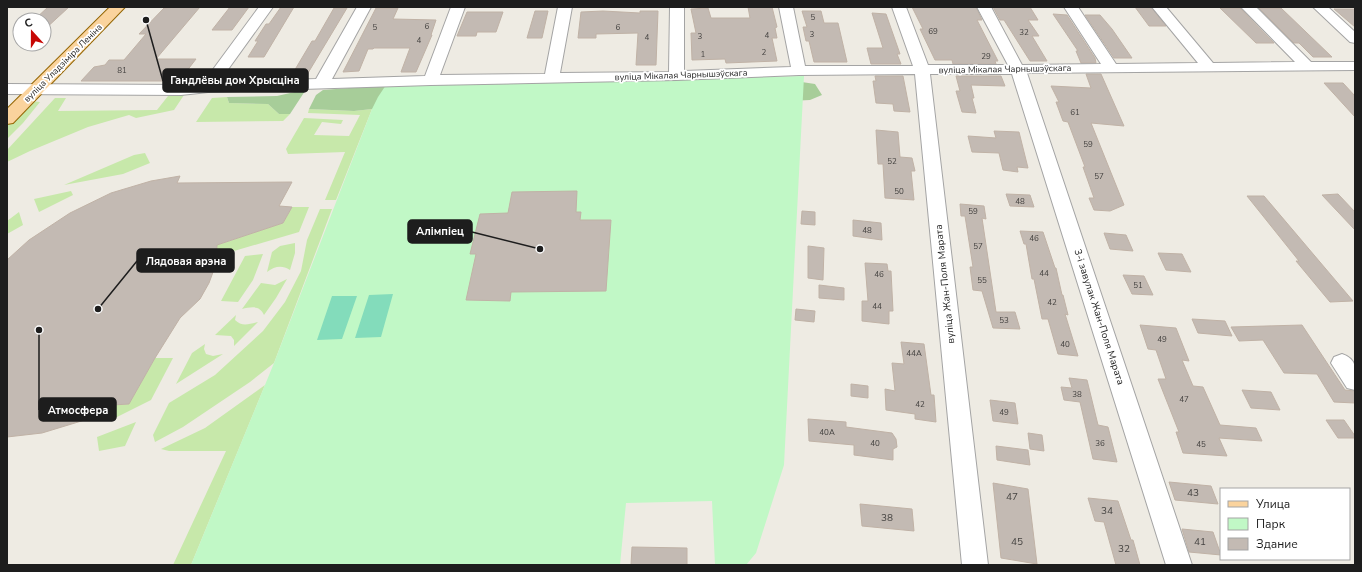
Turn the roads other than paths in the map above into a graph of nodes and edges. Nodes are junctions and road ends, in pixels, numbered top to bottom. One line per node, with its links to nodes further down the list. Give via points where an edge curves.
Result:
1 (106, 7): 29 (main road, вуліца Уладзіміра Леніна)
2 (118, 7): 29 (main road, вуліца Уладзіміра Леніна)
3 (266, 7): 27 (street)
4 (364, 7): 26 (street)
5 (458, 7): 25 (street)
6 (565, 7): 24 (street)
7 (677, 7): 23 (street)
8 (786, 7): 22 (street)
9 (899, 7): 21 (street, вуліца Жан-Поля Марата)
10 (984, 7): 20 (street, 3-і завулак Жан-Поля Марата)
11 (1071, 7): 19 (street)
12 (1158, 7): 16 (street)
13 (1248, 7): 17 (street)
14 (1320, 7): 15 (street)
15 (1355, 39)
16 (1208, 66): 17 (street, вуліца Мікалая Чарнышэўскага); 19 (street, вуліца Мікалая Чарнышэўскага)
17 (1307, 66): 18 (street, вуліца Мікалая Чарнышэўскага)
18 (1355, 66)
19 (1111, 68): 20 (street, вуліца Мікалая Чарнышэўскага)
20 (1018, 69): 21 (street, вуліца Мікалая Чарнышэўскага); 35 (street, 3-і завулак Жан-Поля Марата)
21 (922, 70): 22 (street, вуліца Мікалая Чарнышэўскага); 34 (street, вуліца Жан-Поля Марата)
22 (799, 71): 23 (street, вуліца Мікалая Чарнышэўскага)
23 (676, 76): 24 (street, вуліца Мікалая Чарнышэўскага)
24 (552, 78): 25 (street, вуліца Мікалая Чарнышэўскага)
25 (431, 80): 26 (street, вуліца Мікалая Чарнышэўскага)
26 (321, 84): 27 (street, вуліца Мікалая Чарнышэўскага)
27 (208, 87): 29 (street, вуліца Мікалая Чарнышэўскага, via 181,90)
28 (7, 89): 29 (street, вуліца Мікалая Чарнышэўскага)
29 (30, 89): 30 (main road, вуліца Уладзіміра Леніна); 31 (main road, вуліца Уладзіміра Леніна)
30 (7, 105)
31 (7, 119)
32 (1342, 363): 33 (street)
33 (1355, 381)
34 (975, 565)
35 (1180, 565)

